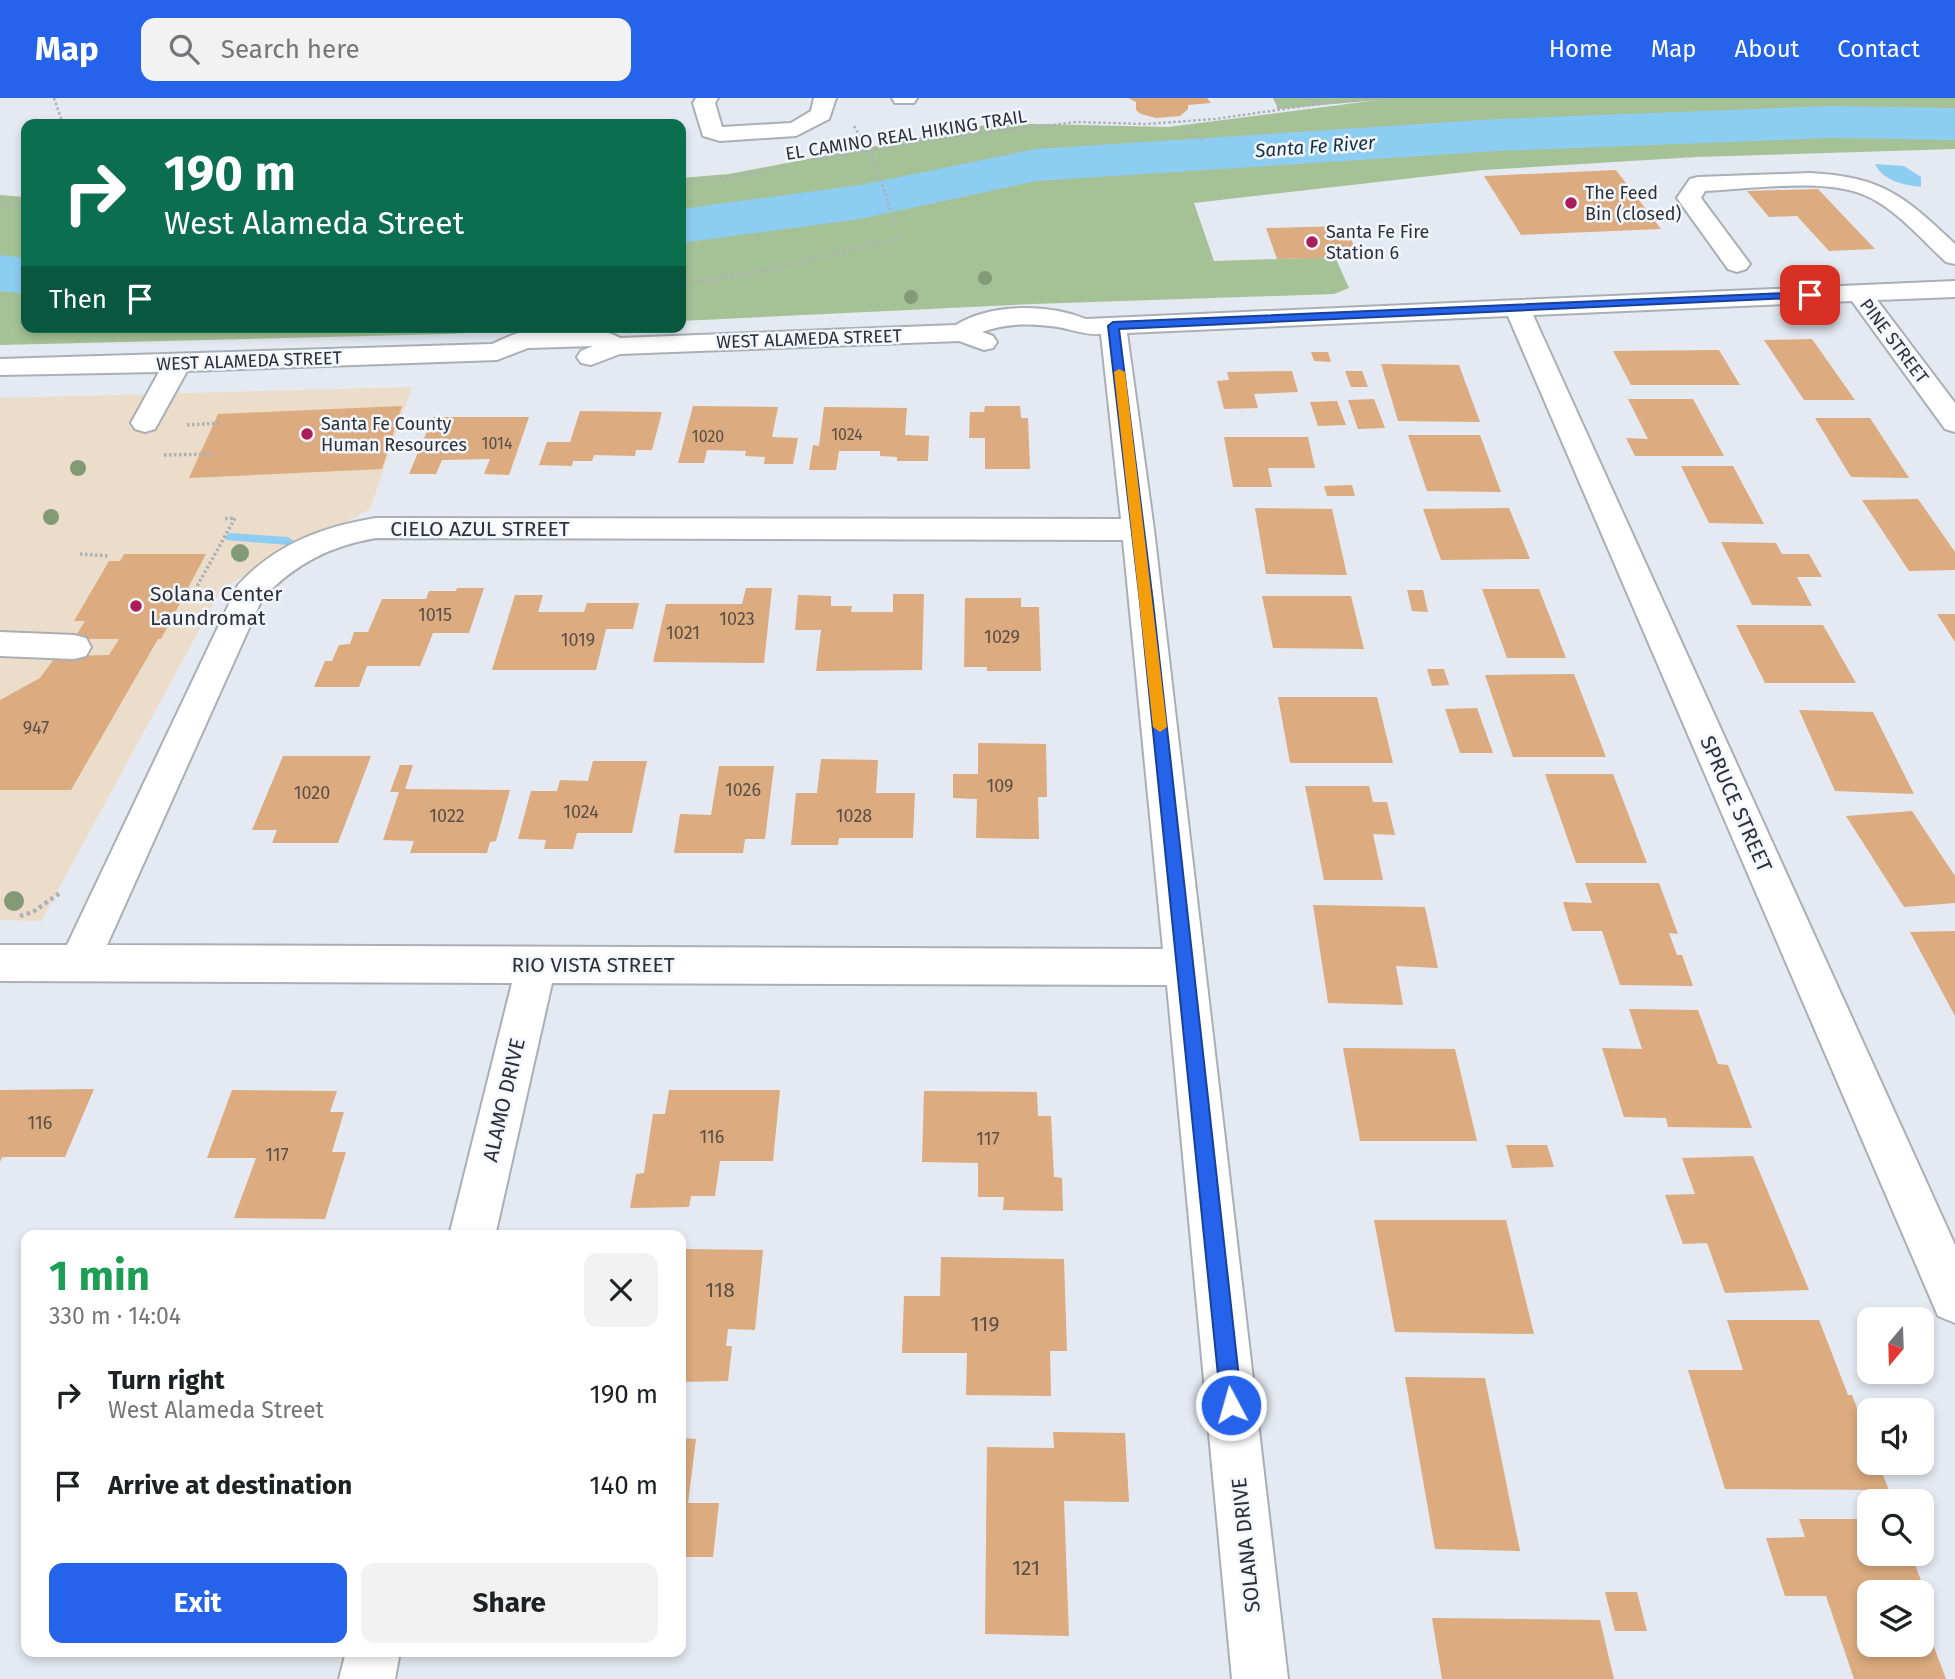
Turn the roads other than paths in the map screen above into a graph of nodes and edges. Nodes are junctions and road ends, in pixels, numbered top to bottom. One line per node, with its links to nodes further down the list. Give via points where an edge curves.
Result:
1 (707, 98): 2 (street, via 710,131 720,134 796,129 821,114)
2 (825, 98)
3 (1955, 257): 4 (street, via 1893,202 1840,181 1698,184 1689,198)
4 (1737, 264)
5 (1955, 289): 6 (street, WEST ALAMEDA STREET)
6 (1858, 292): 7 (street, WEST ALAMEDA STREET); 12 (street, PINE STREET)
7 (1517, 308): 8 (street, WEST ALAMEDA STREET); 21 (street, SPRUCE STREET)
8 (1098, 326): 9 (street, WEST ALAMEDA STREET, via 1052,340 992,343 961,333 615,346 588,358 522,361 497,352); 13 (street, SOLANA DRIVE)
9 (177, 364): 10 (street, WEST ALAMEDA STREET); 11 (street)
10 (0, 367)
11 (145, 423)
12 (1955, 423)
13 (1139, 530): 17 (street, CIELO AZUL STREET, via 376,528 329,537 276,564 249,593); 19 (street, SOLANA DRIVE)
14 (0, 644): 15 (street)
15 (74, 647)
16 (0, 963): 17 (street, RIO VISTA STREET)
17 (79, 963): 18 (street, RIO VISTA STREET)
18 (536, 965): 19 (street, RIO VISTA STREET); 20 (street, ALAMO DRIVE)
19 (1186, 967): 24 (street, SOLANA DRIVE)
20 (473, 1230)
21 (1953, 1290)
22 (372, 1657): 23 (street)
23 (367, 1679)
24 (1260, 1679)

